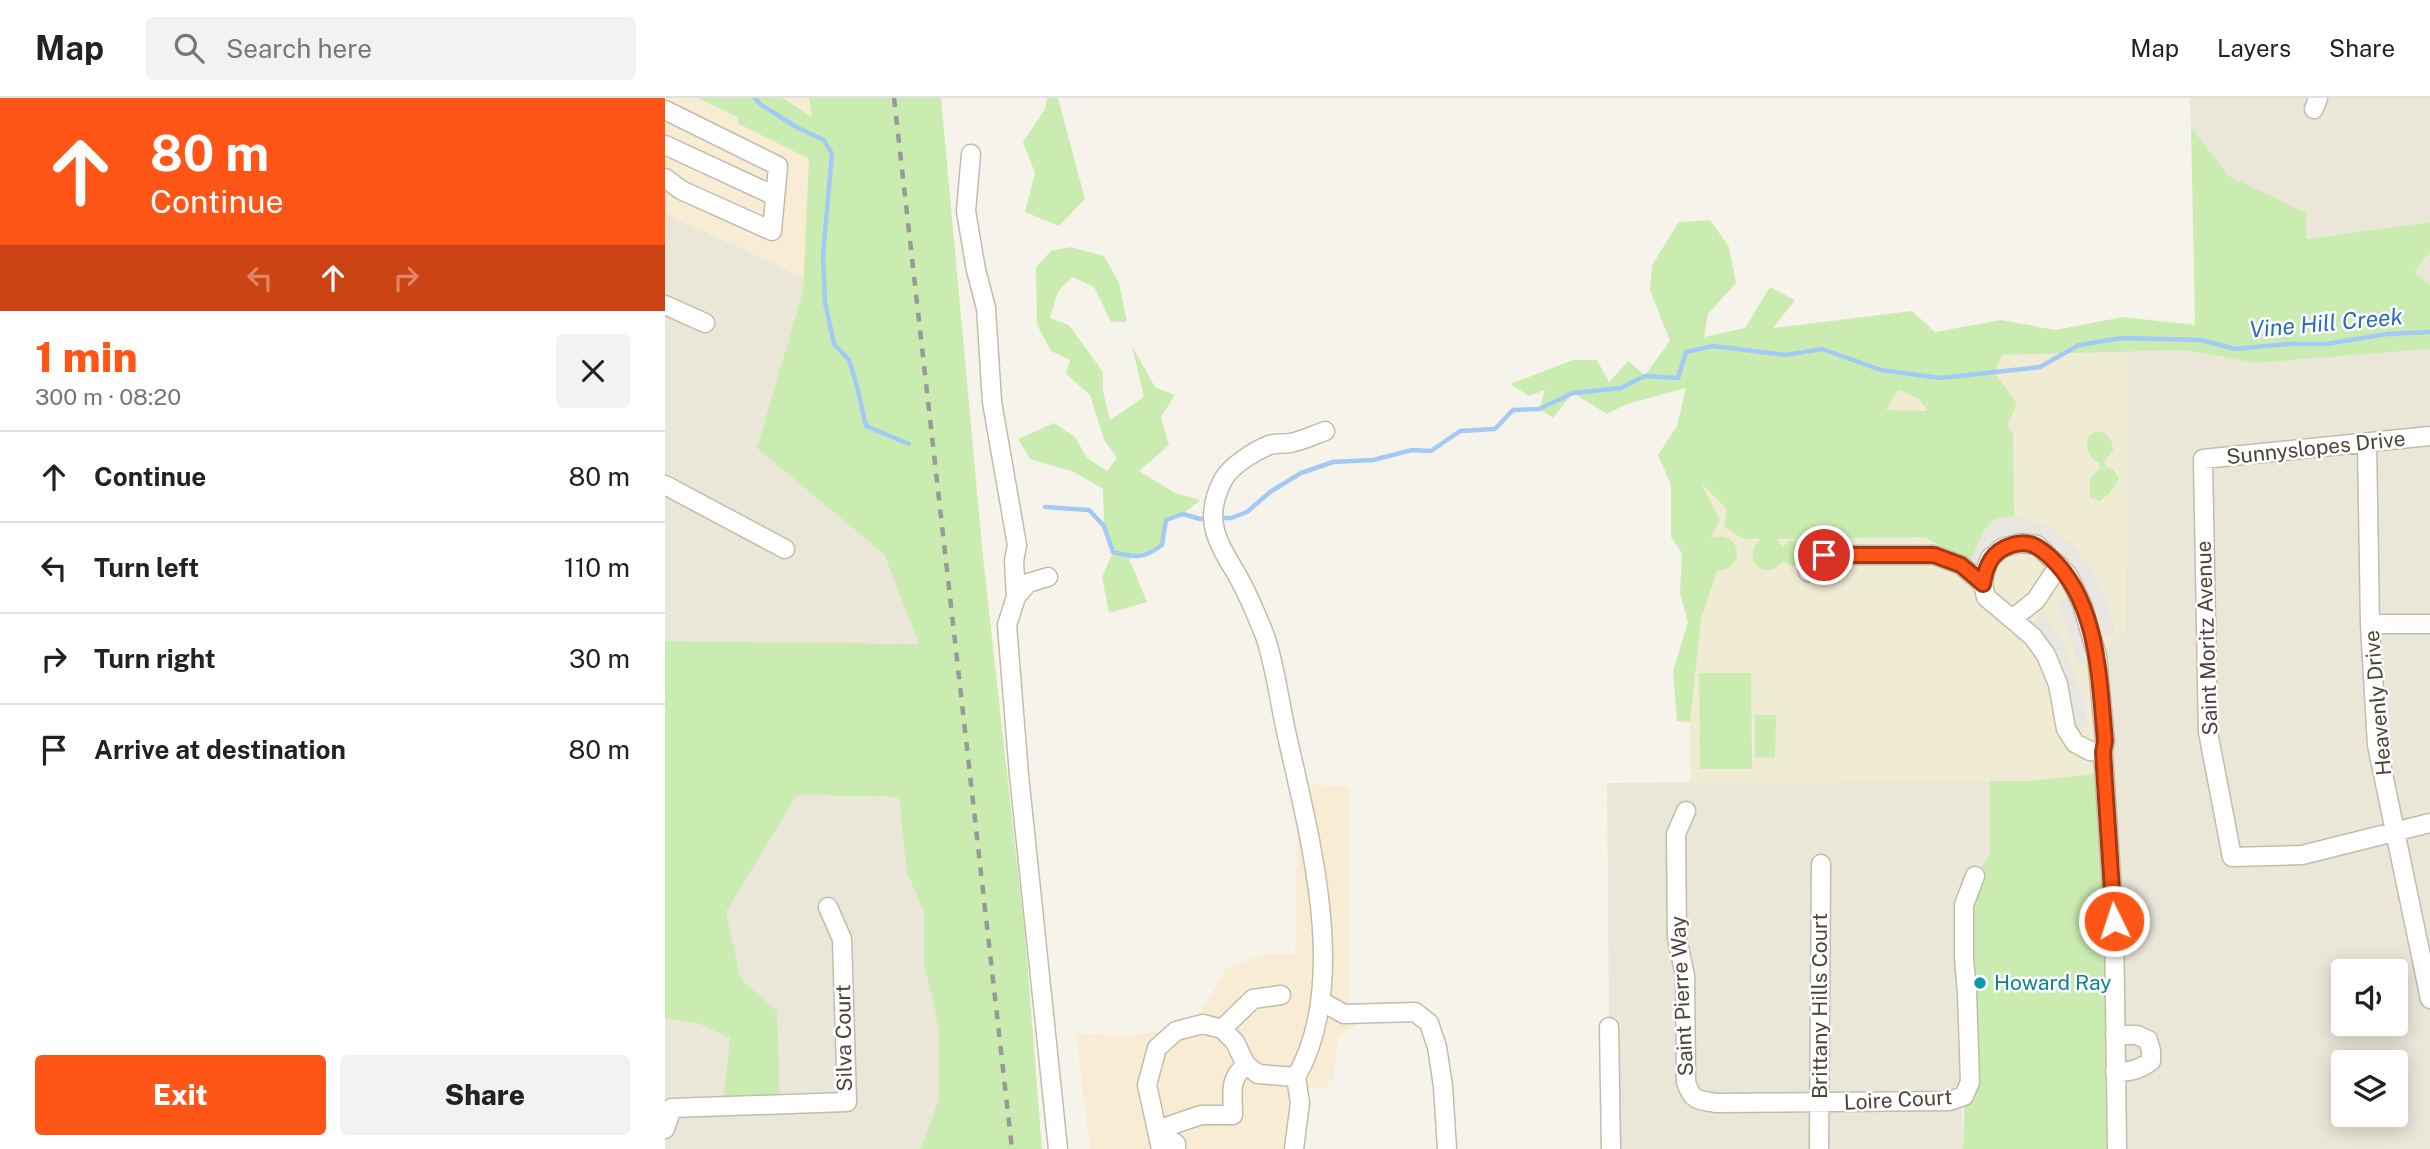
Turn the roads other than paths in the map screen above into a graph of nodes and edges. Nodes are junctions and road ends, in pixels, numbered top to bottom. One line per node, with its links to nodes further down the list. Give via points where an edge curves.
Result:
1 (665, 98): 2 (street)
2 (665, 110): 3 (street); 7 (street, via 778,166)
3 (665, 120)
4 (665, 145): 7 (street)
5 (971, 154): 20 (street, via 966,211 986,308 992,401 1017,545)
6 (665, 178): 7 (street, via 681,190 772,231)
7 (775, 196)
8 (665, 305): 9 (street)
9 (705, 323)
10 (1325, 431): 33 (street, via 1292,443 1271,444 1239,464 1223,478 1214,506 1214,533 1265,637 1316,872 1322,932)
11 (2430, 436): 12 (street, Sunnyslopes Drive)
12 (2367, 443): 13 (street, Sunnyslopes Drive); 22 (street, Heavenly Drive)
13 (2203, 459): 27 (street, Saint Moritz Avenue, via 2208,732 2232,857 2302,855)
14 (665, 485): 15 (street)
15 (785, 549)
16 (2059, 565): 19 (street, via 2037,545 2020,542 1990,558); 21 (street, via 2036,600); 24 (street, via 2082,604 2097,656)
17 (1808, 572): 19 (street, via 1824,555 1934,555 1961,565)
18 (1048, 578): 20 (street, via 1027,583)
19 (1983, 584): 21 (street, via 1986,597)
20 (1016, 597): 43 (street, via 1007,625 1009,661)
21 (2012, 619): 24 (street, via 2046,655 2075,743)
22 (2370, 624): 23 (street); 27 (street, Heavenly Drive, via 2377,745)
23 (2430, 624)
24 (2103, 752): 36 (street, via 2114,921)
25 (1686, 811): 40 (street, Saint Pierre Way, via 1676,834 1677,938 1685,976 1686,1082 1690,1093 1699,1101 1716,1103)
26 (2430, 823): 27 (street)
27 (2395, 831): 32 (street, Heavenly Drive)
28 (1821, 864): 40 (street, Brittany Hills Court)
29 (1975, 876): 40 (street, Loire Court, via 1964,905 1970,1082 1964,1096 1949,1101)
30 (828, 907): 41 (street, Silva Court, via 842,939 847,1102 672,1108)
31 (1280, 995): 35 (street, via 1253,999)
32 (2430, 999)
33 (1321, 1001): 39 (street, via 1308,1055); 47 (street, via 1345,1014 1415,1012 1429,1023 1443,1086)
34 (1609, 1027): 48 (street)
35 (1222, 1029): 37 (street, via 1235,1042); 42 (street, via 1203,1024 1176,1031 1157,1048 1147,1084)
36 (2115, 1035): 38 (street); 38 (street, via 2148,1040 2151,1061 2132,1072)
37 (1246, 1065): 39 (street, via 1258,1074); 42 (street, via 1235,1073 1233,1115 1201,1115)
38 (2115, 1072): 50 (street)
39 (1296, 1077): 46 (street, via 1300,1103)
40 (1819, 1104): 49 (street, Brittany Hills Court)
41 (665, 1129)
42 (1157, 1130): 44 (street); 45 (street)
43 (1058, 1149)
44 (1161, 1149)
45 (1176, 1149)
46 (1294, 1149)
47 (1447, 1149)
48 (1611, 1149)
49 (1819, 1149)
50 (2117, 1149)

